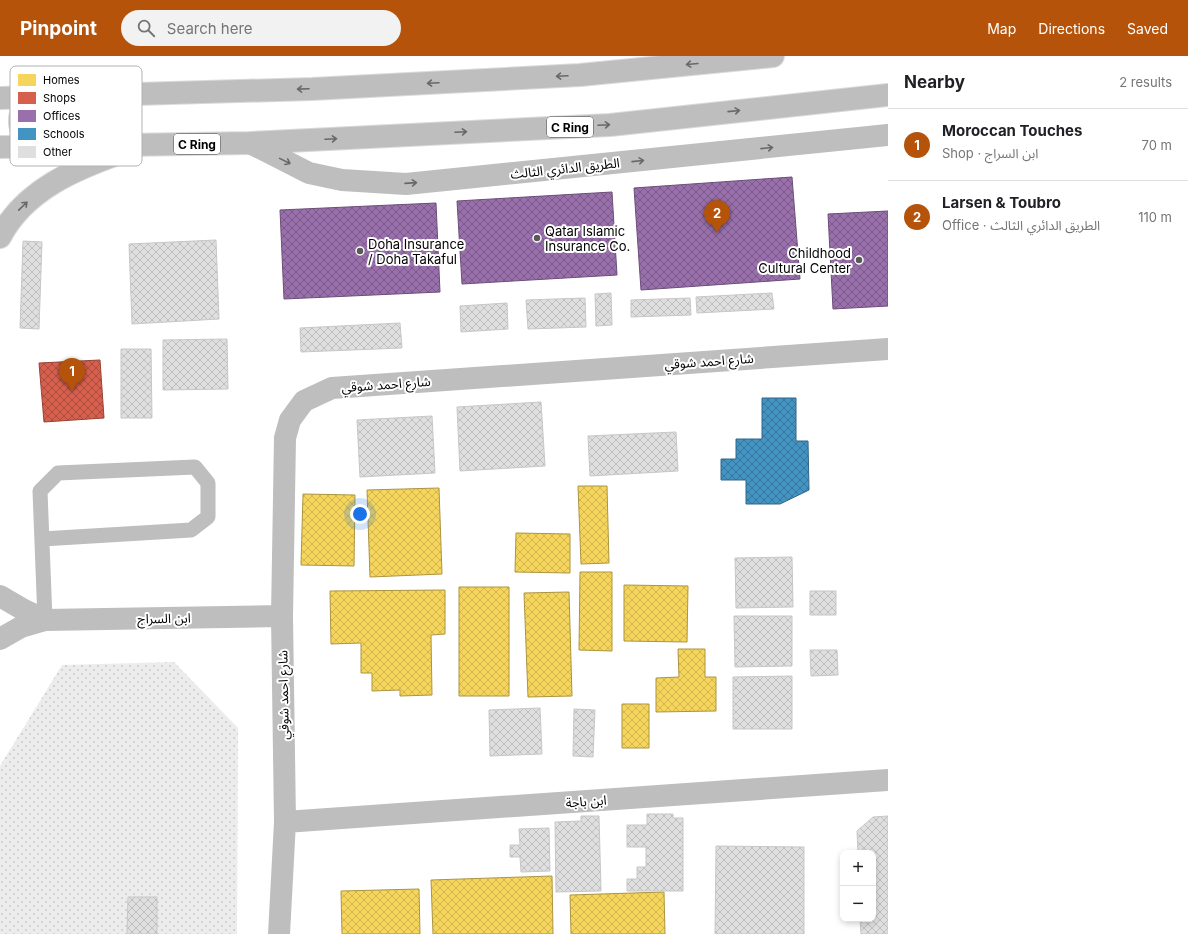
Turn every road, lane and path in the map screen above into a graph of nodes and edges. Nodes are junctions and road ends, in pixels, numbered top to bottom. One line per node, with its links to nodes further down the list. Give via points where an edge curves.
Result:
1 (772, 56): 2 (main road, one-way to 2, via 557,76 312,89)
2 (142, 93)
3 (888, 95): 7 (main road, الطريق الدائري الثالث / C Ring, one-way to 3, via 610,125)
4 (10, 97): 5 (main road)
5 (0, 98)
6 (888, 135): 7 (main road, الطريق الدائري الثالث, one-way to 6, via 309,173 342,180 406,184)
7 (250, 143): 8 (main road, الطريق الدائري الثالث / C Ring)
8 (144, 146)
9 (0, 147): 10 (main road, الطريق الدائري الثالث / C Ring)
10 (10, 147)
11 (86, 166): 12 (main road, one-way to 11, via 19,210 40,192)
12 (0, 237)
13 (888, 349): 16 (main road, شارع احمد شوقي, via 332,388 304,402 290,420 284,438)
14 (42, 539): 14 (lane, via 40,491 58,472 195,467 208,483 208,517 191,530); 17 (lane)
15 (0, 596): 17 (main road, ابن السراج)
16 (282, 616): 17 (main road, ابن السراج); 20 (main road, شارع احمد شوقي)
17 (45, 620): 18 (main road, ابن السراج, via 20,627)
18 (0, 639)
19 (888, 780): 20 (main road, ابن باجة)
20 (285, 822): 21 (main road, شارع احمد شوقي)
21 (279, 934)

